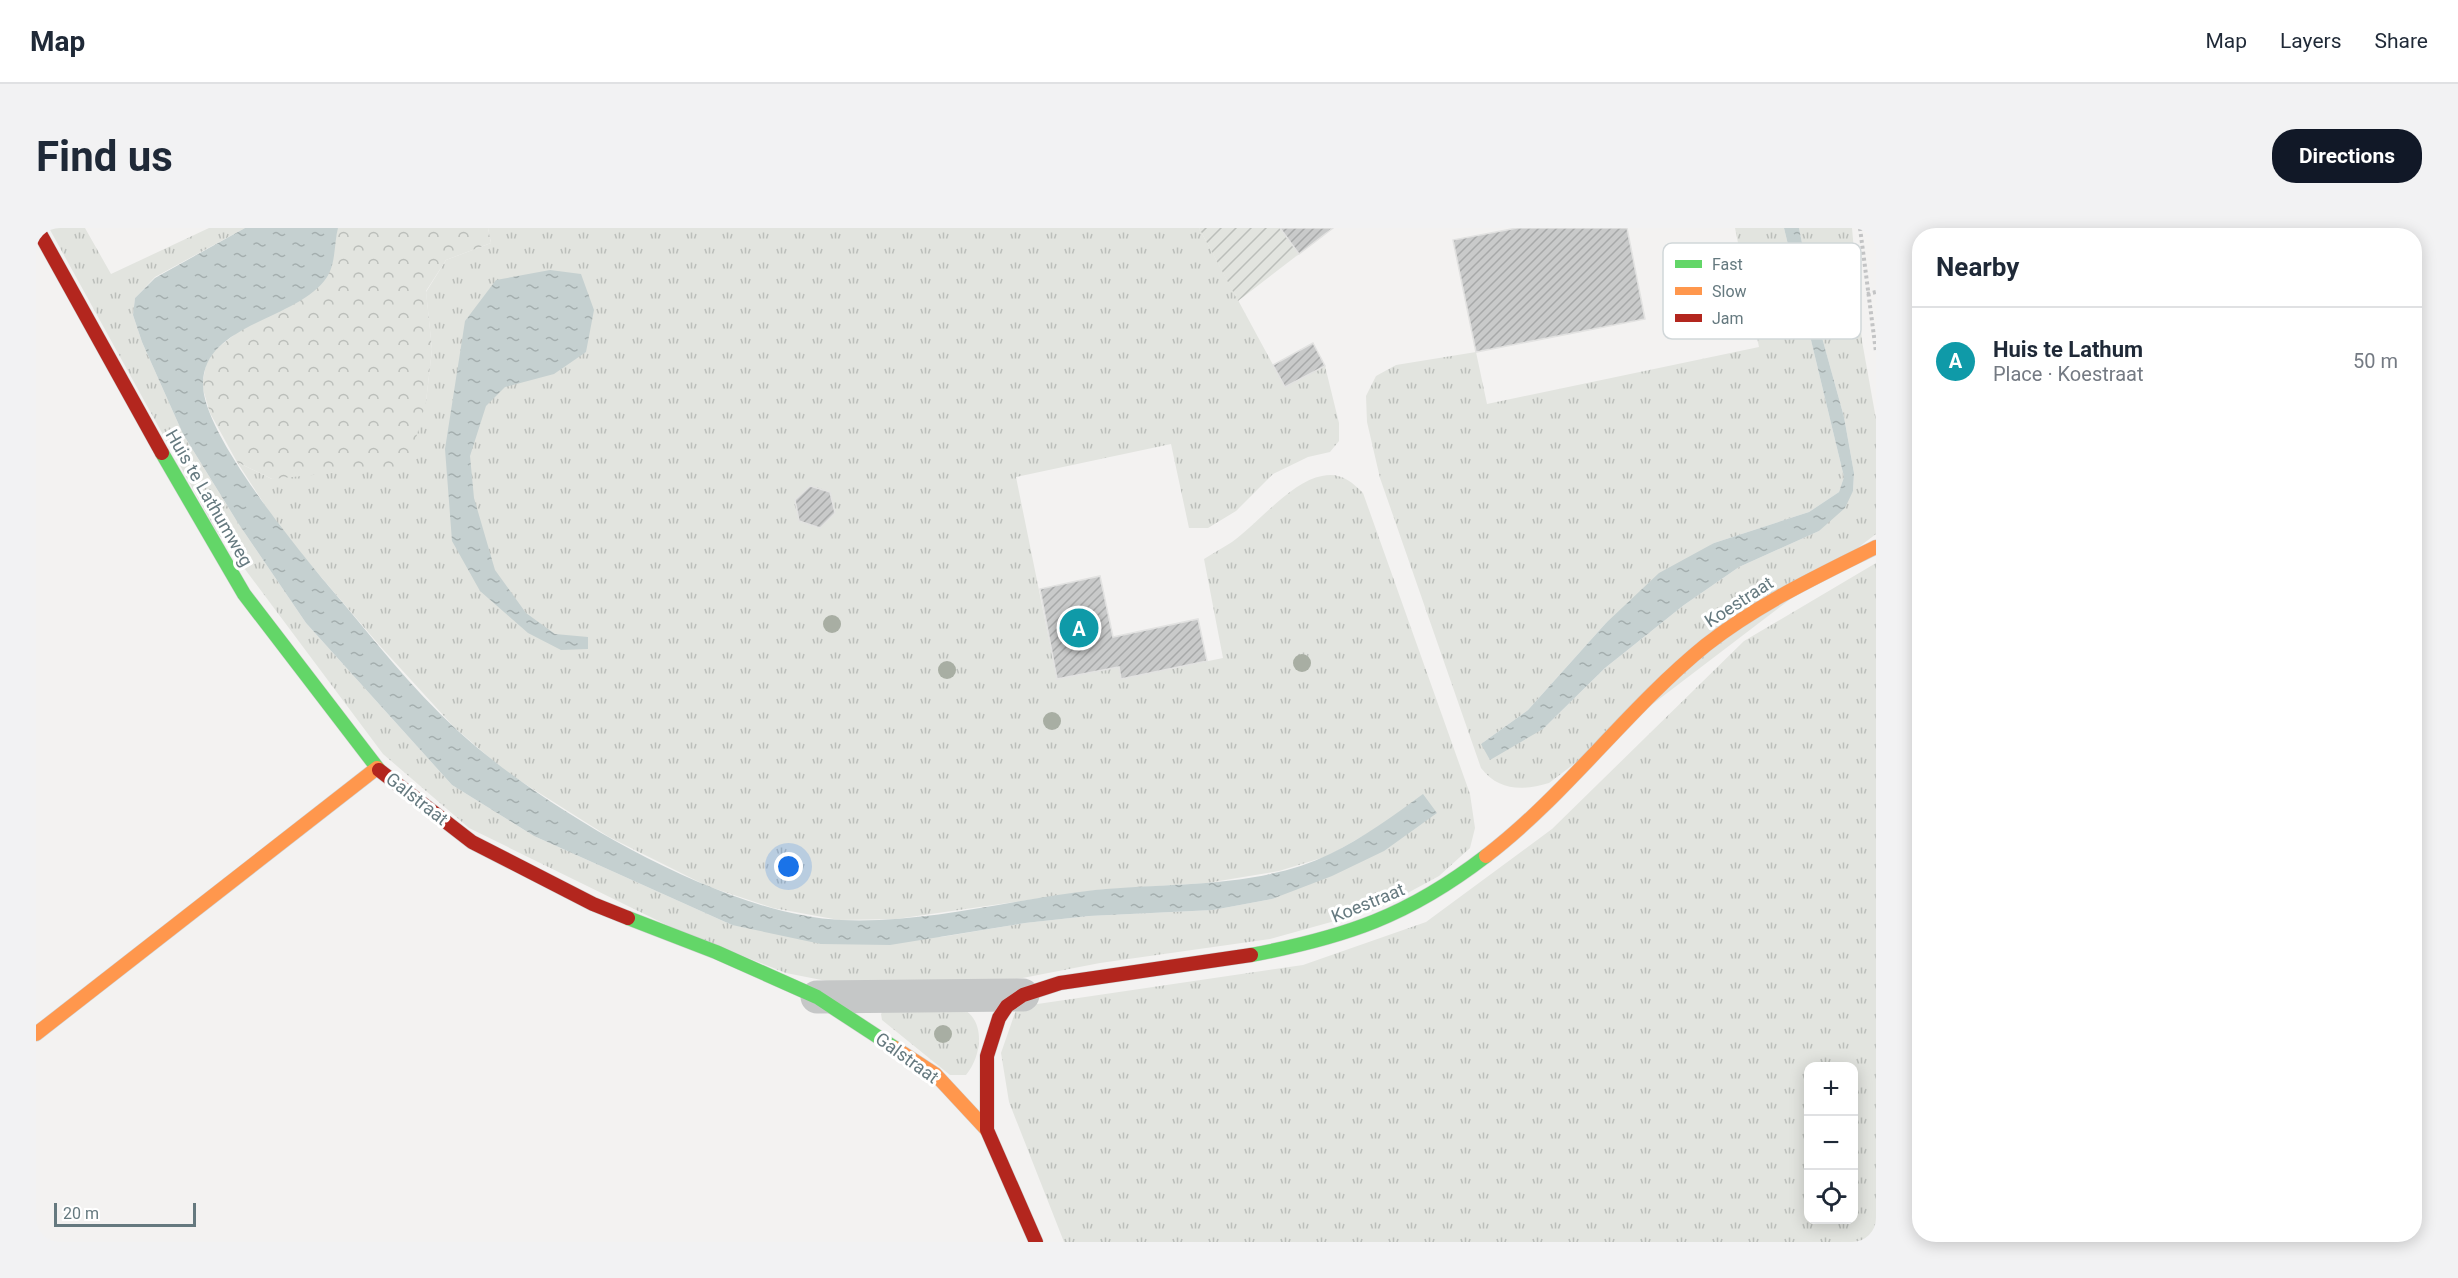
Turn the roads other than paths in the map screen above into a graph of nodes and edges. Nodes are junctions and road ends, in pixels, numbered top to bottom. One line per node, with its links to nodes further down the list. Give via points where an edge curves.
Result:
1 (37, 228): 3 (street, Huis te Lathumweg, via 146,427 244,594)
2 (1876, 548): 4 (street, Koestraat, via 1758,607 1705,645 1513,831 1465,872 1414,905 1307,944 1060,983)
3 (377, 768): 5 (street, Galstraat, via 482,847 593,904); 6 (street, Galstraat)
4 (1023, 995): 5 (street, Galstraat); 7 (street, Koestraat, via 1007,1006 999,1018 987,1056)
5 (817, 997): 7 (street, Galstraat, via 935,1074)
6 (36, 1034)
7 (987, 1130): 8 (street, Koestraat)
8 (1036, 1242)

